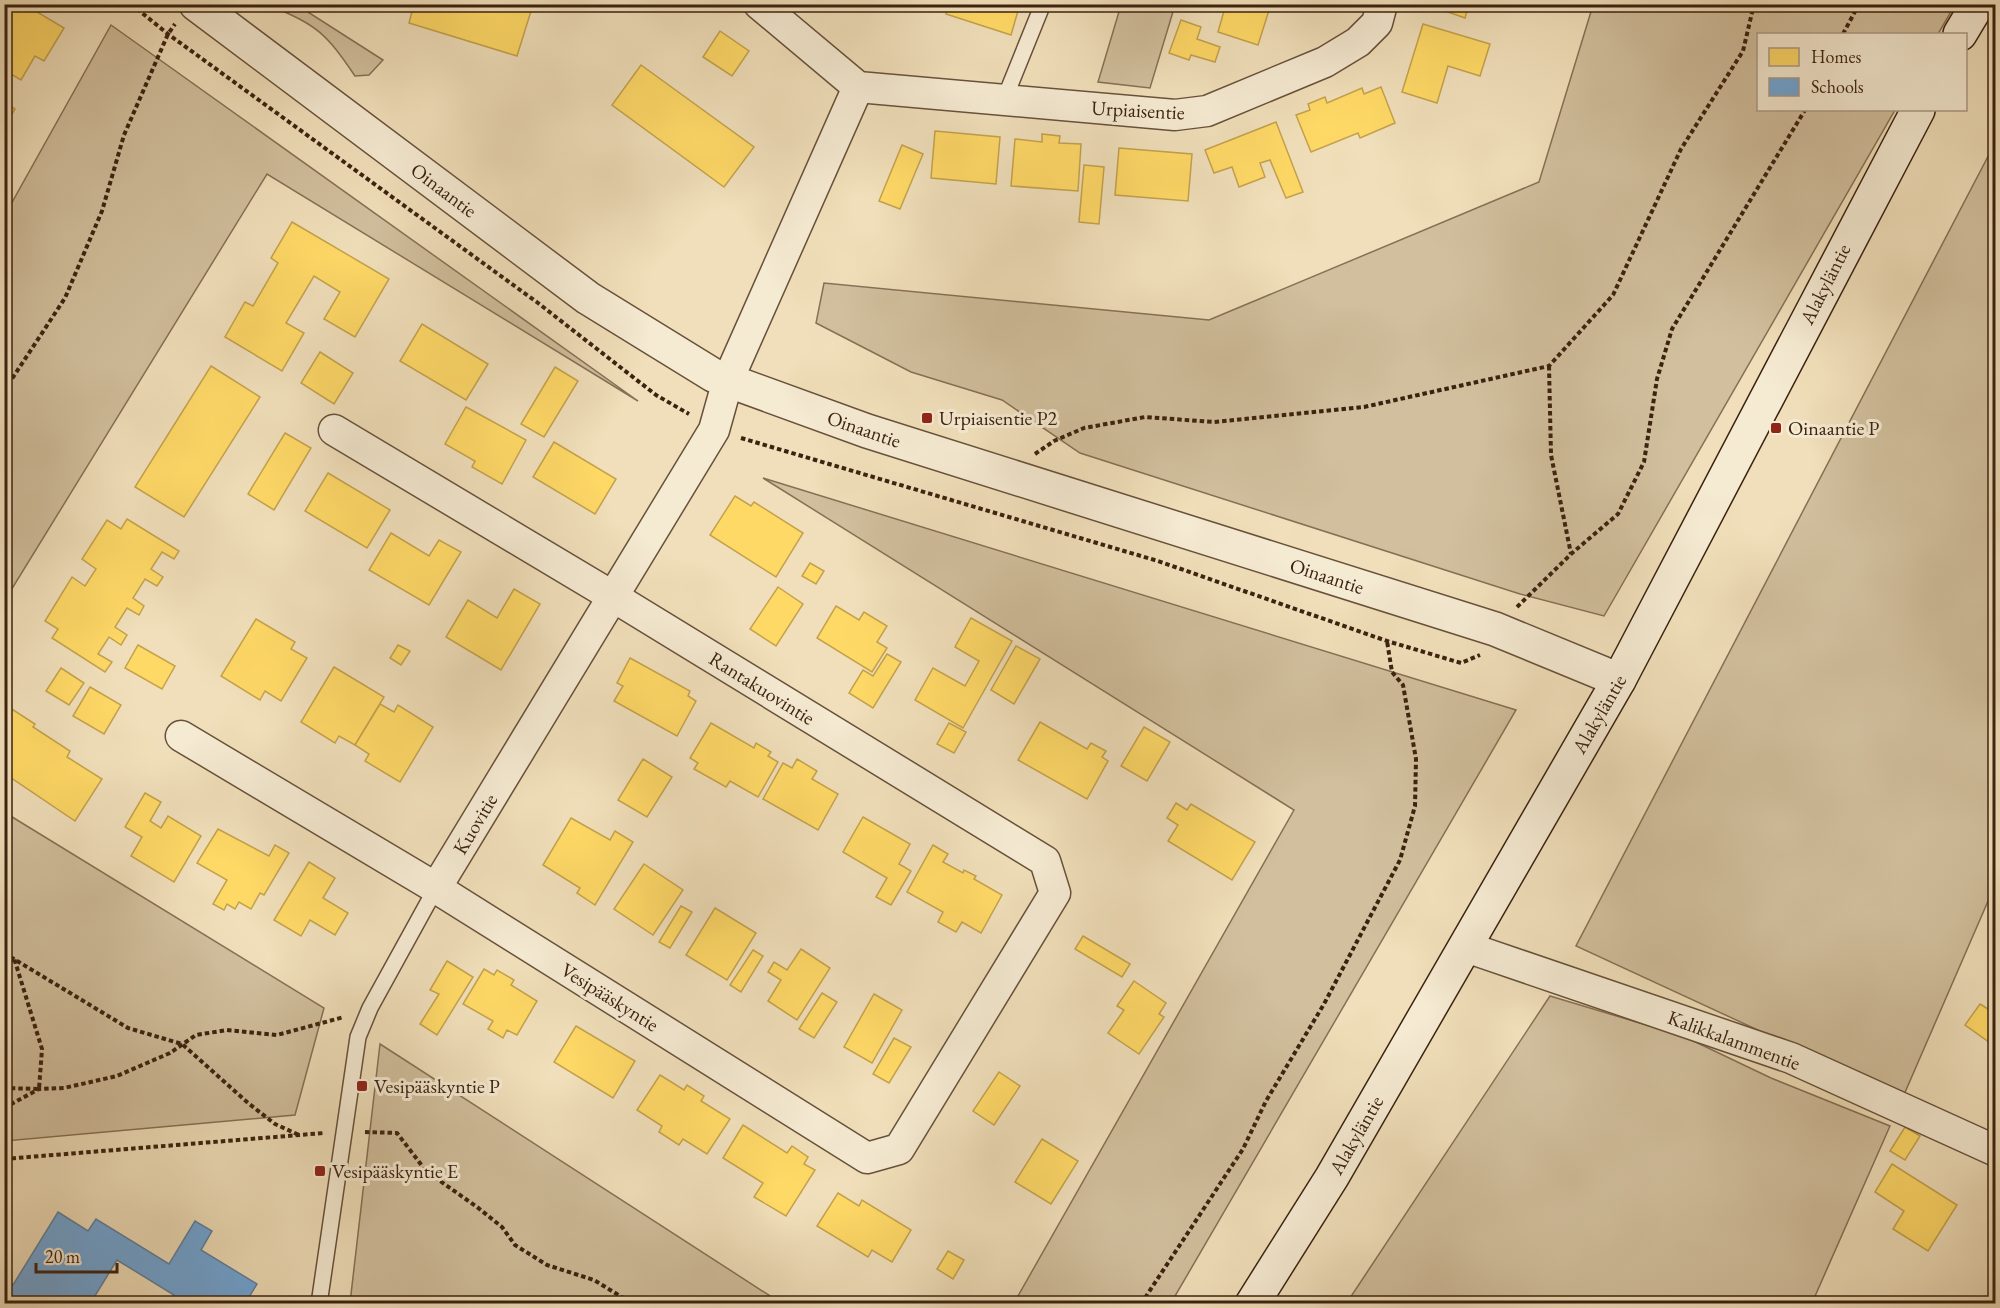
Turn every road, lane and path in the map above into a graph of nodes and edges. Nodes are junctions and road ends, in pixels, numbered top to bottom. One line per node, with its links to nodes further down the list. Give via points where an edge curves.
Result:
1 (196, 4): 16 (street, Oinaantie, via 588,298 713,375)
2 (759, 4): 11 (street)
3 (1382, 4): 12 (street, Urpiaisentie, via 1377,22 1358,42 1325,62 1207,111 1175,115)
4 (1754, 4): 15 (path, via 1743,51 1681,149 1613,295)
5 (1859, 4): 8 (path)
6 (1978, 4): 9 (street)
7 (1040, 11): 12 (lane)
8 (1844, 33)
9 (1961, 33)
10 (168, 34): 17 (path, via 124,135 102,211 65,298)
11 (858, 87): 12 (street, Urpiaisentie); 16 (street)
12 (1004, 100)
13 (1804, 111): 20 (path, via 1672,329 1657,379 1644,462 1618,514)
14 (1917, 111): 23 (street, Alakyläntie)
15 (1549, 366): 19 (path, via 1365,407 1214,422 1145,417 1084,428 1054,441); 20 (path, via 1551,455)
16 (728, 380): 19 (street, Oinaantie, via 867,431); 21 (street, Kuovitie, via 714,430)
17 (4, 392)
18 (334, 430): 21 (street, Rantakuovintie)
19 (1005, 474): 22 (street, Oinaantie)
20 (1571, 554): 22 (path)
21 (612, 596): 25 (street, Kuovitie); 31 (street, Rantakuovintie, via 1045,861 1055,893)
22 (1495, 629): 23 (street, Oinaantie); 42 (path, via 1479,658 1461,663 1387,641 1392,672 1402,685 1416,759 1415,806 1400,860 1243,1149)
23 (1619, 680): 26 (street, Alakyläntie)
24 (181, 736): 25 (street, Vesipääskyntie)
25 (436, 888): 30 (lane, Kuovitie); 31 (street, Vesipääskyntie, via 867,1158 899,1149)
26 (1466, 947): 38 (street, Kalikkalammentie, via 1791,1058); 43 (street, Alakyläntie, via 1332,1177)
27 (4, 953): 28 (path)
28 (14, 958): 29 (path); 32 (path, via 128,1028); 34 (path, via 42,1049)
29 (4, 967)
30 (370, 1008): 32 (path, via 277,1035 227,1030 196,1035); 36 (lane, Kuovitie, via 358,1037)
31 (987, 1008)
32 (182, 1044): 34 (path, via 117,1076 64,1088); 37 (path, via 275,1124)
33 (4, 1088): 34 (path)
34 (39, 1089): 35 (path)
35 (4, 1108)
36 (342, 1131): 37 (path); 40 (lane, Kuovitie); 41 (path, via 397,1133 426,1171 494,1220 515,1245 547,1265 594,1280)
37 (300, 1135): 39 (path)
38 (1995, 1150)
39 (4, 1160)
40 (319, 1304)
41 (633, 1304)
42 (1141, 1304)
43 (1252, 1304)

